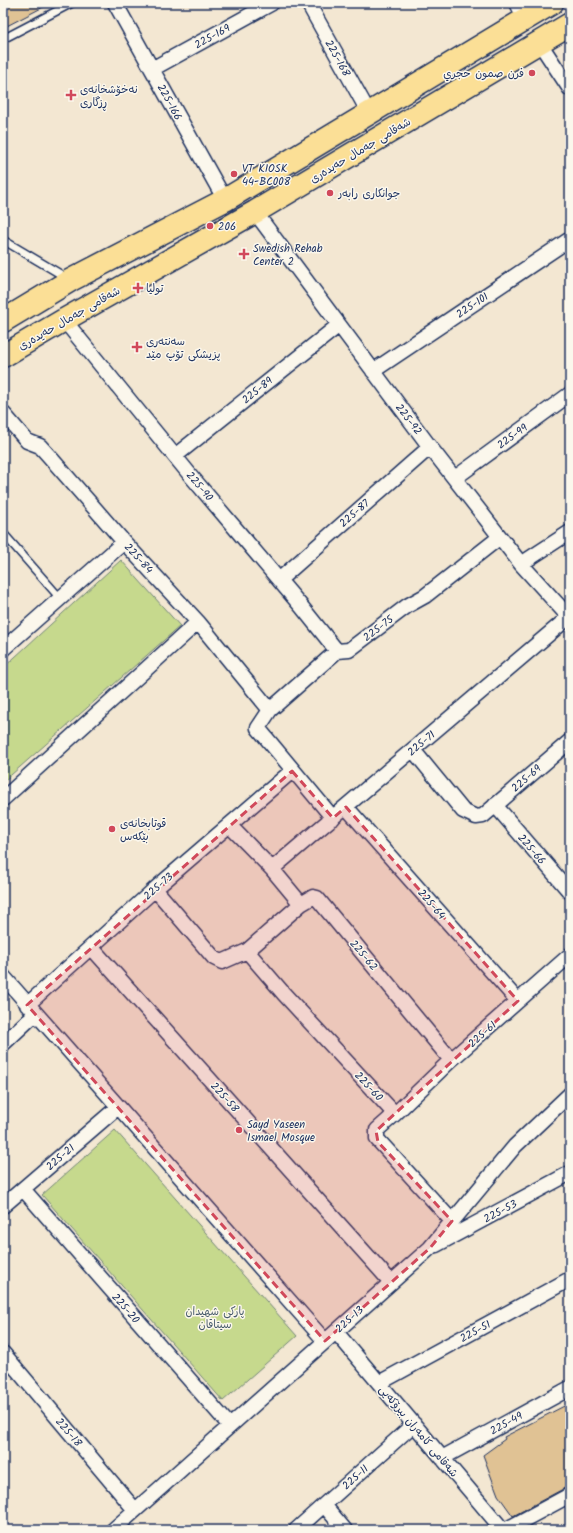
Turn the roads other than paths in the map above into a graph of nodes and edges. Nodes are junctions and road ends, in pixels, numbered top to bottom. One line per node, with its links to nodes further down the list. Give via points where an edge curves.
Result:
1 (72, 3): 8 (lane)
2 (115, 3): 10 (street, 225-166)
3 (272, 3): 10 (street, 225-169)
4 (308, 3): 12 (street, 225-168)
5 (552, 3): 6 (main road)
6 (521, 11): 12 (main road)
7 (570, 24): 9 (main road, شەقامی جەمال حەیدەری)
8 (3, 39)
9 (539, 42): 11 (street); 14 (main road, شەقامی جەمال حەیدەری)
10 (152, 69): 13 (street, 225-166)
11 (570, 89)
12 (369, 113): 13 (main road)
13 (224, 200): 17 (main road)
14 (256, 212): 18 (main road, شەقامی جەمال حەیدەری); 20 (street, 225-92)
15 (570, 239): 22 (street, 225-101)
16 (3, 240): 17 (lane)
17 (71, 280): 19 (main road)
18 (64, 320): 21 (main road, شەقامی جەمال حەیدەری); 26 (street, 225-90)
19 (3, 321)
20 (339, 325): 22 (street, 225-92); 26 (street, 225-89)
21 (3, 356)
22 (373, 371): 25 (street, 225-92)
23 (570, 394): 27 (street, 225-99)
24 (3, 413): 31 (street, 225-84, via 27,441 40,446)
25 (430, 447): 27 (street, 225-92); 33 (street, 225-87)
26 (175, 456): 33 (street, 225-90)
27 (455, 478): 30 (street, 225-92)
28 (570, 532): 32 (street)
29 (3, 533): 34 (lane)
30 (500, 537): 32 (street, 225-92); 38 (street, 225-75, via 425,596 407,606 349,650)
31 (124, 542): 34 (street); 36 (street, 225-84)
32 (521, 564): 35 (street, 225-92)
33 (279, 580): 38 (street, 225-90)
34 (60, 598): 37 (street)
35 (570, 618): 41 (street, 225-71)
36 (198, 622): 39 (street, 225-84); 43 (street)
37 (3, 649)
38 (337, 651): 39 (street, 225-75)
39 (270, 710): 42 (street, 225-75, via 258,728)
40 (567, 749): 44 (street, 225-69)
41 (413, 750): 44 (street, 225-69, via 463,811 476,817 483,816); 45 (street, 225-71)
42 (292, 771): 46 (street); 47 (street, 225-73)
43 (3, 799)
44 (495, 806): 50 (street, 225-66)
45 (346, 807): 46 (street, 225-71); 56 (street, 225-64)
46 (333, 818): 48 (street, 225-71)
47 (229, 825): 48 (street); 49 (street, 225-73)
48 (272, 869): 51 (street)
49 (155, 889): 52 (street, 225-73); 53 (street, via 214,958 222,962)
50 (570, 892)
51 (301, 904): 53 (street); 59 (street, 225-62, via 313,897 317,898)
52 (91, 947): 57 (street, 225-73); 69 (street, 225-58)
53 (247, 951): 62 (street, 225-60)
54 (570, 955): 56 (street, 225-61)
55 (3, 976): 57 (street)
56 (518, 1001): 59 (street, 225-61)
57 (31, 1009): 58 (street, 225-73); 61 (street)
58 (3, 1044)
59 (451, 1060): 62 (street, 225-61)
60 (570, 1094): 66 (street, 225-13, via 515,1146)
61 (118, 1107): 64 (street, 225-21); 71 (street)
62 (395, 1114): 66 (street, via 377,1130 377,1139)
63 (570, 1174): 67 (street, 225-53)
64 (23, 1189): 65 (street, 225-21); 76 (street, 225-20)
65 (3, 1206)
66 (452, 1221): 67 (street, 225-13)
67 (430, 1248): 69 (street, 225-13)
68 (570, 1279): 73 (street, 225-51)
69 (391, 1282): 70 (street, 225-13)
70 (336, 1332): 71 (street, 225-13); 73 (street, شه‌قامی كامەران بیرۆكەیی)
71 (325, 1341): 76 (street, 225-13)
72 (3, 1353): 80 (street, 225-18)
73 (380, 1383): 75 (street, شه‌قامی كامەران بیرۆكەیی)
74 (570, 1388): 77 (street, 225-49)
75 (414, 1424): 77 (street, شه‌قامی كامەران بیرۆكەیی); 79 (street, 225-11)
76 (230, 1426): 80 (street, 225-13)
77 (442, 1458): 84 (street, شه‌قامی كامەران بیرۆكەیی)
78 (570, 1495): 84 (street)
79 (324, 1505): 82 (street, 225-11); 83 (street)
80 (135, 1510): 81 (street, 225-13)
81 (113, 1530)
82 (296, 1530)
83 (345, 1530)
84 (504, 1530)

